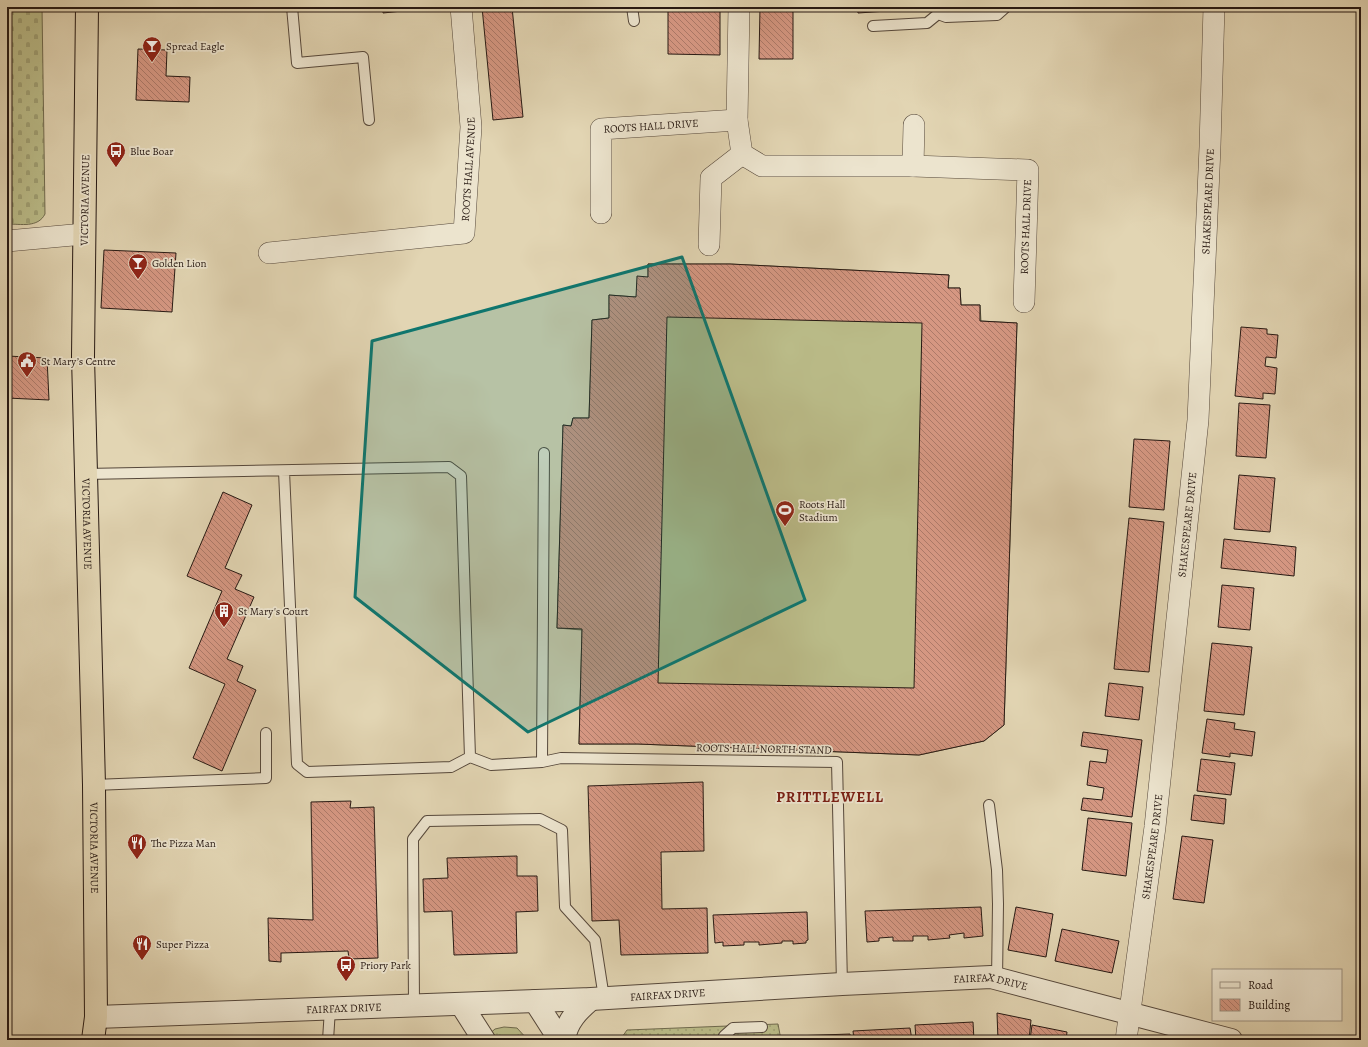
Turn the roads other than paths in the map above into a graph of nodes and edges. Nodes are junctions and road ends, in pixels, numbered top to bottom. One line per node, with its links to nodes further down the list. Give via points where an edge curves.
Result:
1 (86, 7): 17 (highway, VICTORIA AVENUE)
2 (292, 7): 11 (lane, via 297,63 363,57)
3 (461, 7): 20 (street, ROOTS HALL AVENUE, via 470,127 464,233)
4 (632, 7): 9 (lane)
5 (739, 7): 12 (street)
6 (1006, 7): 8 (lane, via 997,15 946,17)
7 (1214, 7): 37 (street, SHAKESPEARE DRIVE, via 1198,420 1155,827)
8 (938, 10): 10 (lane, via 927,23)
9 (634, 21)
10 (874, 26)
11 (369, 120)
12 (738, 120): 14 (street); 16 (street, ROOTS HALL DRIVE, via 601,129)
13 (914, 125): 15 (street)
14 (742, 154): 15 (street, ROOTS HALL DRIVE, via 762,166); 19 (street, via 711,178)
15 (913, 166): 21 (street, ROOTS HALL DRIVE, via 1028,170)
16 (601, 213)
17 (84, 234): 18 (street); 24 (highway, VICTORIA AVENUE)
18 (7, 241)
19 (709, 245)
20 (269, 253)
21 (1024, 302)
22 (544, 453): 27 (lane)
23 (284, 471): 24 (lane); 26 (lane, via 449,467 461,476); 26 (lane, via 297,764 307,772 451,767)
24 (85, 474): 28 (highway, VICTORIA AVENUE)
25 (266, 734): 28 (lane, via 266,778)
26 (470, 757): 27 (lane, ROOTS HALL NORTH STAND, via 491,765)
27 (542, 762): 31 (lane, ROOTS HALL NORTH STAND, via 561,758 837,762)
28 (94, 785): 38 (highway, VICTORIA AVENUE)
29 (989, 805): 30 (lane, via 998,904)
30 (997, 980): 31 (street, FAIRFAX DRIVE, via 990,977); 37 (street, FAIRFAX DRIVE)
31 (842, 984): 32 (street, FAIRFAX DRIVE)
32 (597, 998): 33 (street, FAIRFAX DRIVE); 35 (lane, via 595,940 565,907 562,830 540,819 427,821 413,839); 44 (street, via 574,1015)
33 (535, 1001): 34 (street, FAIRFAX DRIVE); 43 (street)
34 (461, 1004): 35 (street, FAIRFAX DRIVE); 42 (street)
35 (414, 1006): 36 (street, FAIRFAX DRIVE)
36 (330, 1009): 38 (street, FAIRFAX DRIVE); 41 (lane)
37 (1130, 1015): 46 (street, SHAKESPEARE DRIVE); 47 (street, FAIRFAX DRIVE)
38 (96, 1017): 40 (highway, VICTORIA AVENUE)
39 (762, 1027): 45 (lane, via 733,1028 724,1036)
40 (94, 1040)
41 (328, 1040)
42 (484, 1040)
43 (560, 1040)
44 (564, 1040)
45 (724, 1040)
46 (1126, 1040)
47 (1231, 1040)

